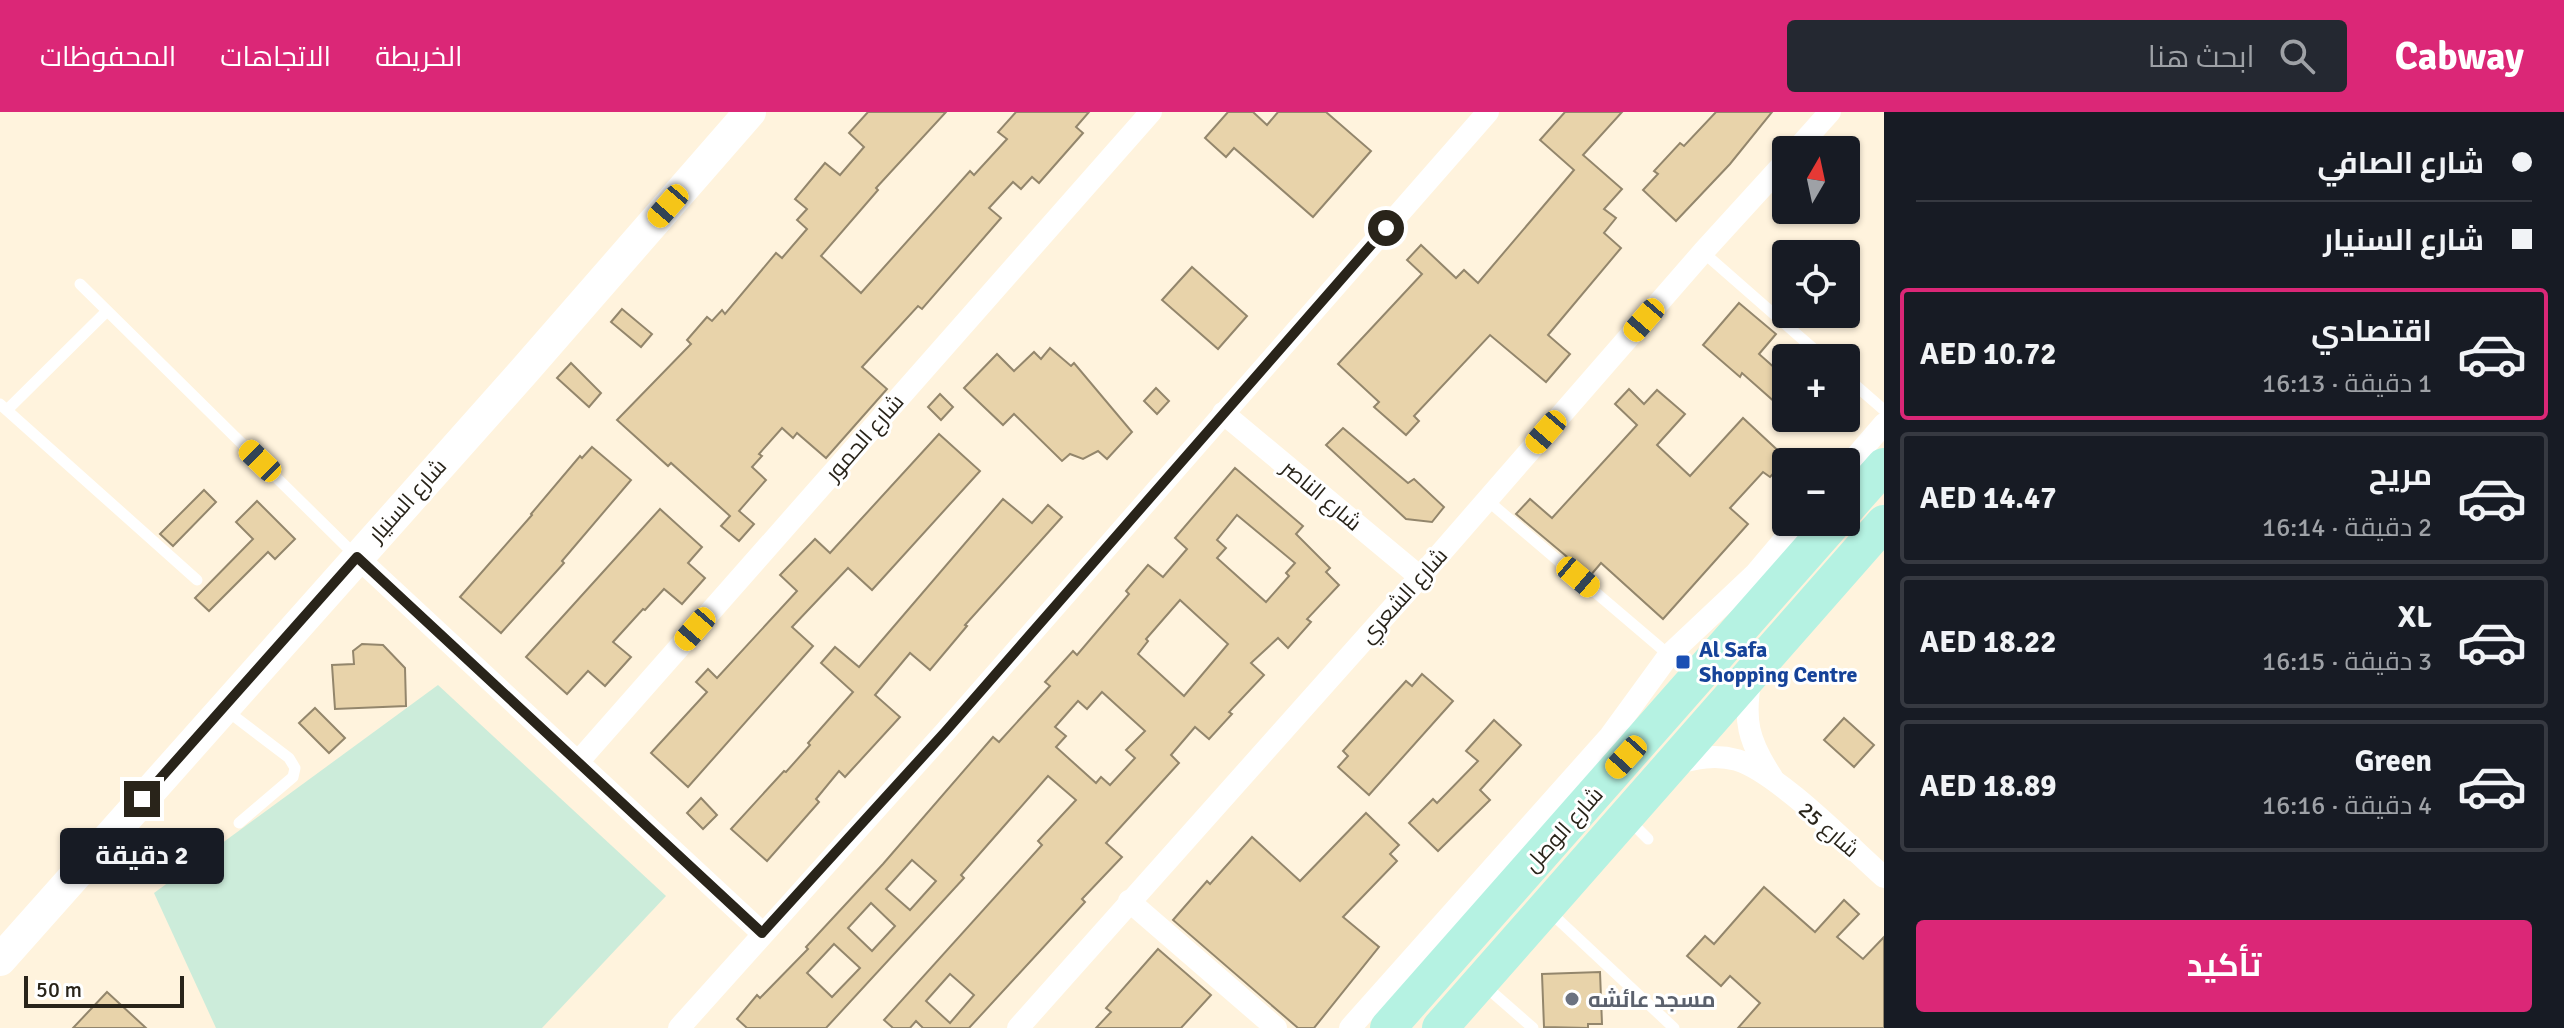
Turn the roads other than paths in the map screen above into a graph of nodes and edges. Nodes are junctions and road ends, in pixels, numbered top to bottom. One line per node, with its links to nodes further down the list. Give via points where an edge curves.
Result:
1 (750, 112): 23 (street, شارع السنيار)
2 (1151, 112): 29 (street, شارع الحمور)
3 (1488, 112): 14 (street)
4 (1830, 112): 5 (street)
5 (1809, 136)
6 (1772, 176): 7 (street, شارع الشعري)
7 (1703, 252): 10 (lane); 19 (street, شارع الشعري)
8 (80, 284): 9 (lane)
9 (107, 311): 12 (lane); 23 (lane)
10 (1808, 344)
11 (1860, 389): 13 (lane)
12 (3, 407): 25 (lane)
13 (1884, 410)
14 (1223, 413): 24 (street, شارع الناصر); 37 (street)
15 (1884, 424): 16 (street)
16 (1860, 452)
17 (1884, 466): 18 (main road)
18 (1860, 493)
19 (1487, 500): 24 (street, شارع الشعري); 26 (lane)
20 (1884, 523): 27 (main road, شارع الوصل)
21 (1787, 536): 26 (street)
22 (1821, 536): 36 (main road, شارع الوصل)
23 (357, 557): 28 (street, شارع السنيار); 29 (street)
24 (1420, 577): 34 (street, شارع الشعري)
25 (197, 580)
26 (1669, 655): 36 (street)
27 (1752, 673): 30 (main road, شارع الوصل); 31 (street, شارع 25, via 1749,734)
28 (224, 708): 32 (lane, via 295,768 293,777); 38 (street, شارع السنيار)
29 (578, 762): 37 (street)
30 (1674, 764): 31 (street, شارع 25, via 1725,758); 35 (main road, شارع الوصل, via 1637,828)
31 (1775, 781): 33 (street, شارع 25)
32 (239, 823)
33 (1884, 877)
34 (1129, 901): 41 (street, شارع الشعري); 42 (street)
35 (1546, 909): 39 (main road, شارع الوصل); 47 (lane)
36 (1463, 923): 43 (street); 44 (main road, شارع الوصل)
37 (762, 933): 40 (street)
38 (0, 960)
39 (1481, 983): 45 (main road, شارع الوصل); 46 (lane)
40 (679, 1028)
41 (1018, 1028)
42 (1276, 1028)
43 (1350, 1028)
44 (1388, 1028)
45 (1440, 1028)
46 (1533, 1028)
47 (1674, 1028)

